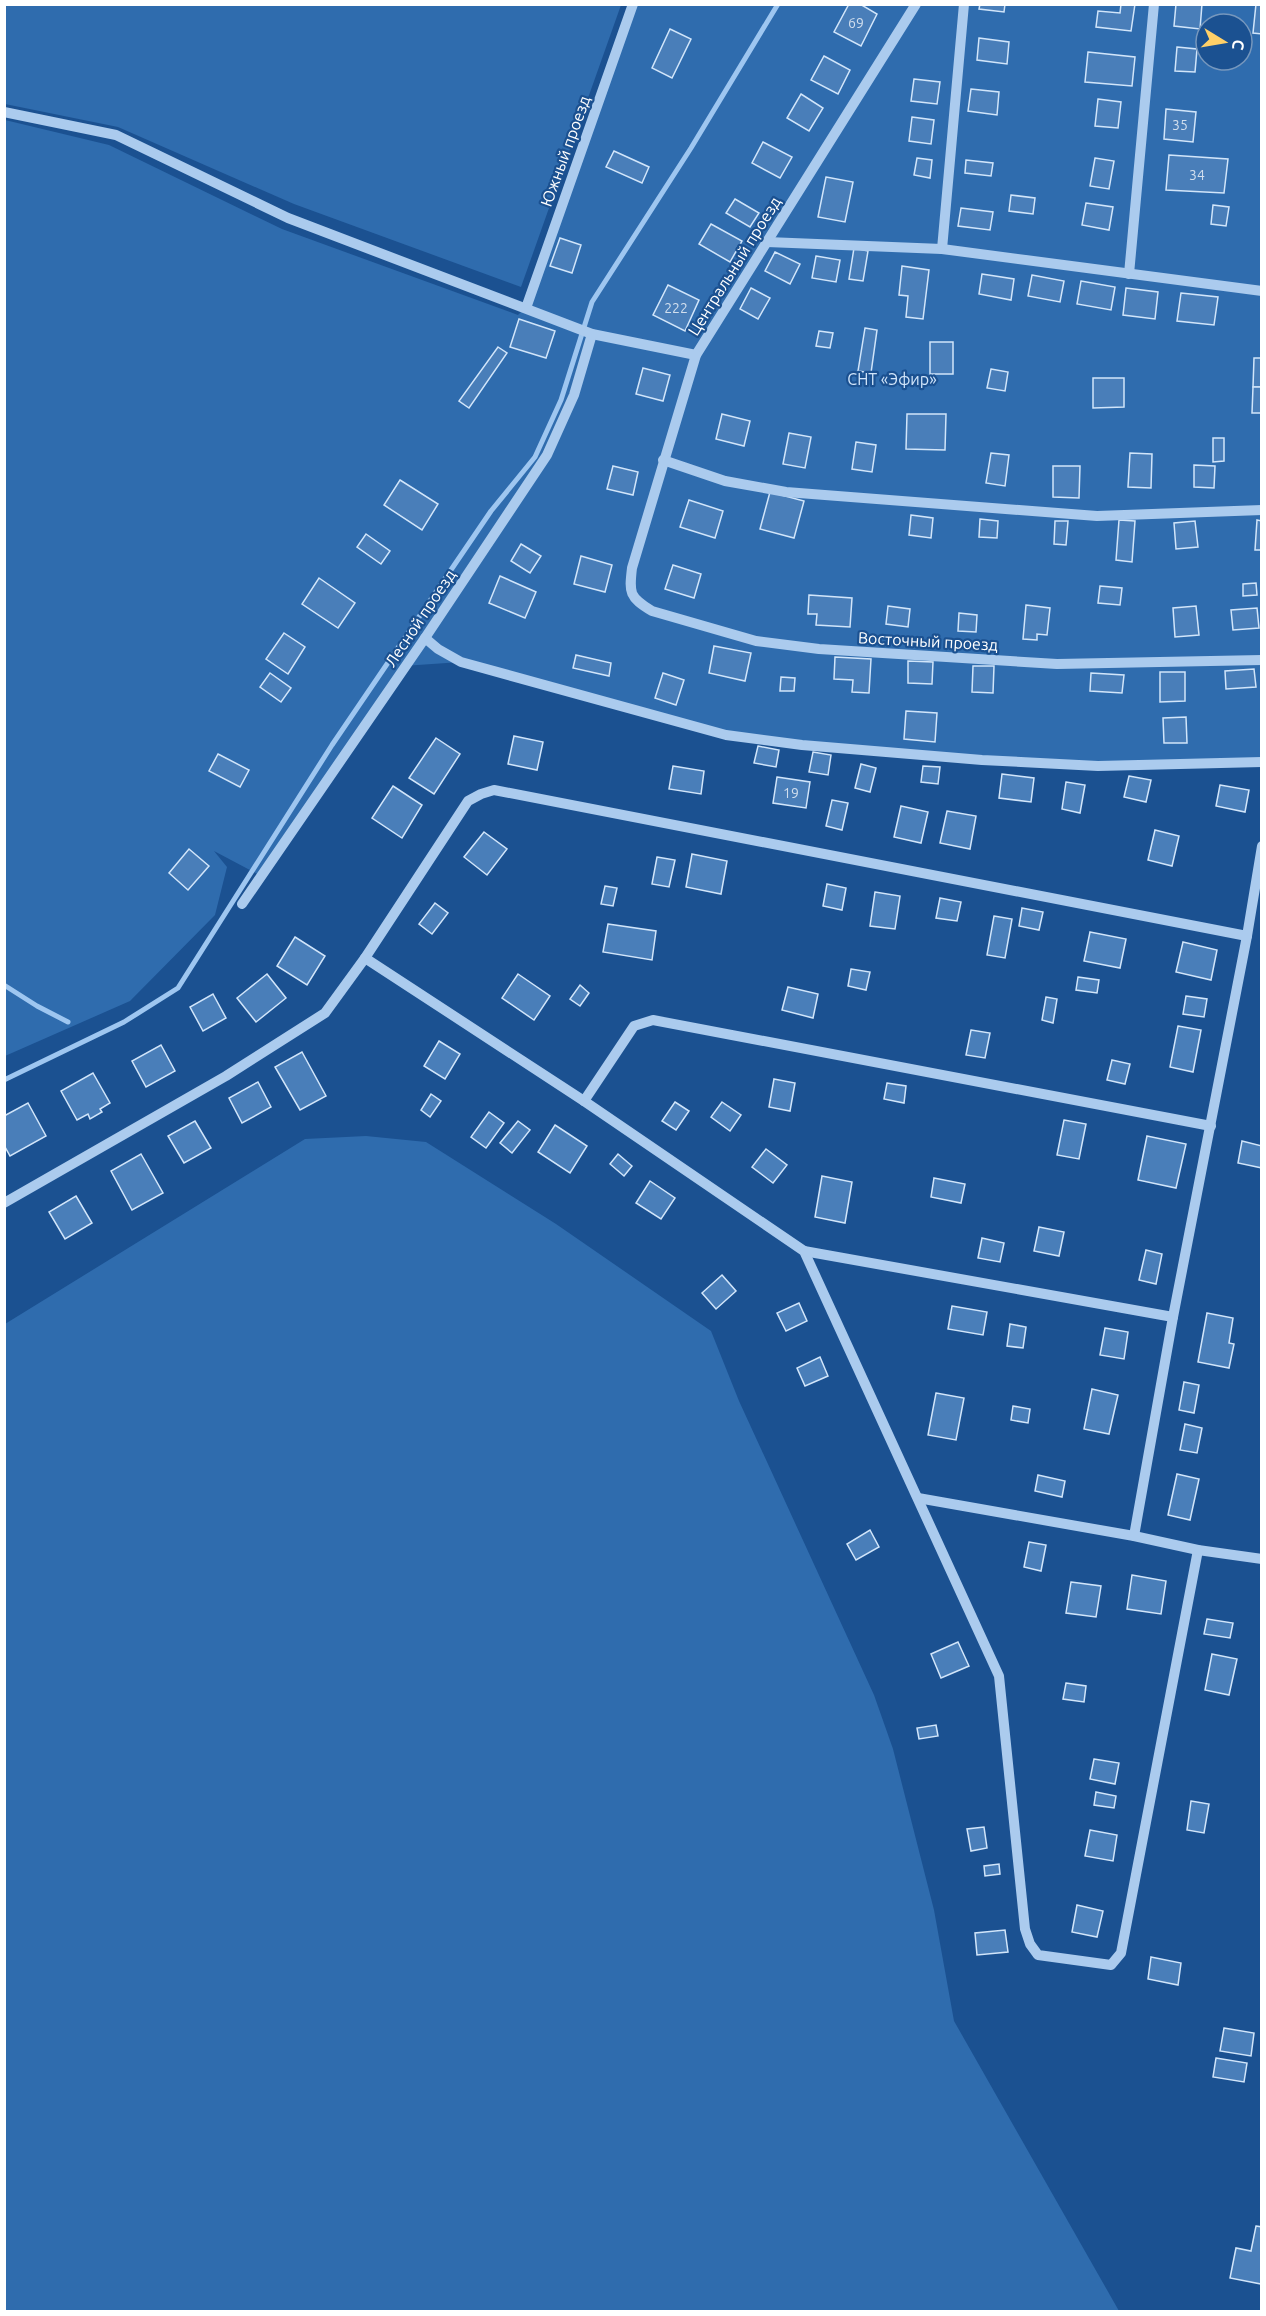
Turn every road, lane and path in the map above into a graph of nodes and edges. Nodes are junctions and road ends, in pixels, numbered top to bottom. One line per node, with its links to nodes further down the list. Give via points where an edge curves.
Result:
1 (633, 4): 10 (street, Южный проезд)
2 (916, 4): 6 (street, Центральный проезд)
3 (964, 4): 7 (street)
4 (1154, 4): 8 (street)
5 (4, 112): 10 (street, via 116,135 288,218)
6 (767, 242): 7 (street); 12 (street, Центральный проезд)
7 (942, 249): 8 (street)
8 (1129, 274): 9 (street)
9 (1262, 291)
10 (526, 308): 11 (street)
11 (592, 334): 12 (street); 16 (street, Лесной проезд, via 574,395 547,455)
12 (696, 356): 13 (street, Центральный проезд)
13 (663, 460): 14 (street, via 725,481 797,493 1097,516); 15 (street, Центральный проезд)
14 (1262, 510)
15 (632, 568): 17 (street, Восточный проезд, via 629,589 638,602 652,611 756,641 819,649 1057,664)
16 (425, 638): 18 (street, via 461,662 726,735 1028,763 1098,766); 20 (street, Лесной проезд)
17 (1262, 660)
18 (1262, 762)
19 (1262, 846): 21 (street)
20 (242, 904)
21 (1247, 936): 22 (street, via 494,790 468,801); 24 (street)
22 (365, 958): 23 (street); 25 (street, via 325,1013 226,1076)
23 (584, 1101): 24 (street, via 634,1026 653,1020); 26 (street)
24 (1211, 1126): 27 (street)
25 (4, 1203)
26 (804, 1251): 27 (street); 28 (street)
27 (1173, 1317): 29 (street)
28 (918, 1498): 29 (street); 30 (street, via 999,1676 1025,1929 1038,1955 1111,1965 1121,1953)
29 (1134, 1536): 30 (street)
30 (1198, 1550): 31 (street)
31 (1262, 1559)

